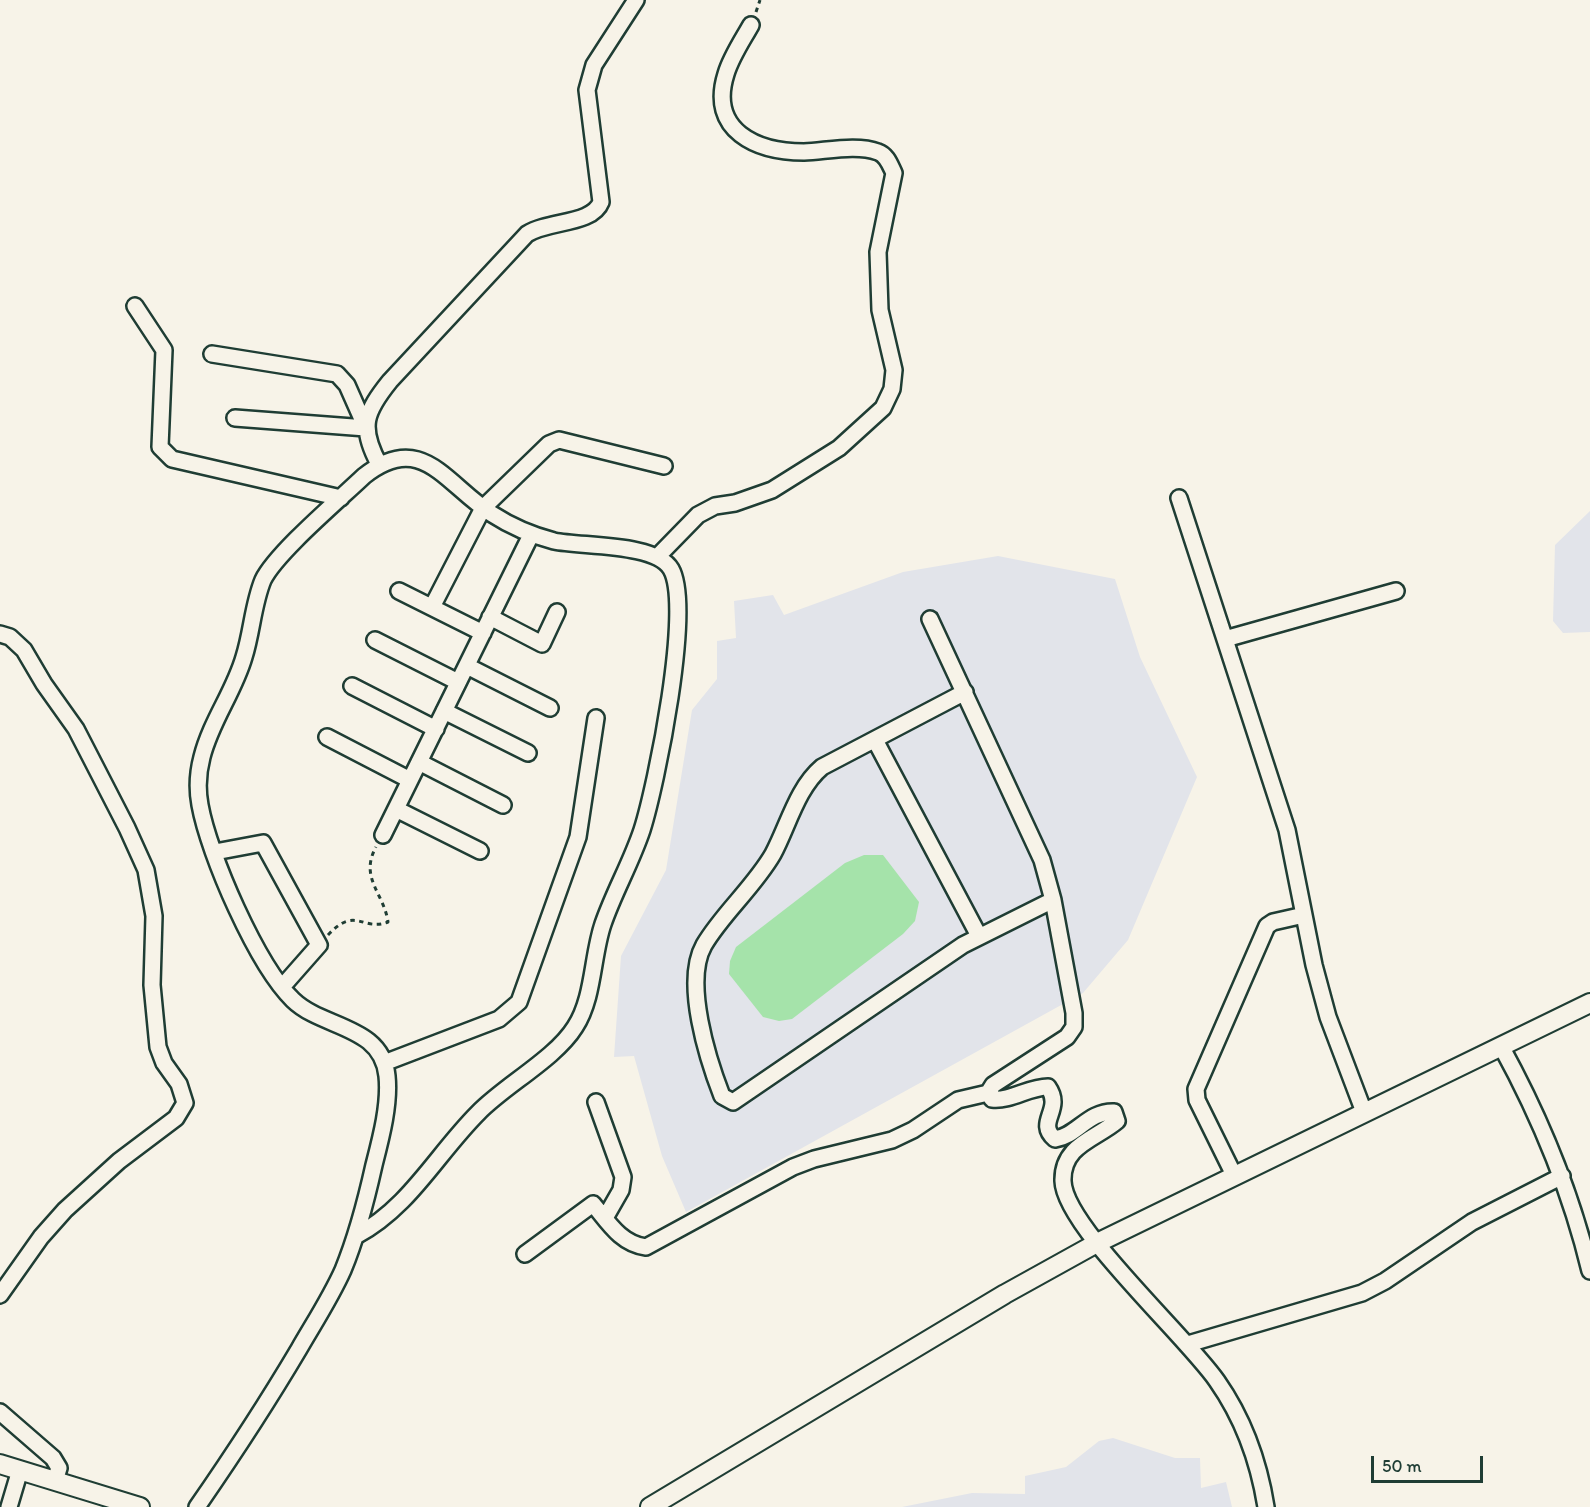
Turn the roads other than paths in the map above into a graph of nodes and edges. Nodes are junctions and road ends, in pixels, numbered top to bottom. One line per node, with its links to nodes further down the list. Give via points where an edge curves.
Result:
1 (636, 0): 6 (street, via 594,65 586,90 601,202 598,211 588,217 539,226 527,234 390,381 371,407)
2 (751, 25): 13 (street, via 731,62 723,88 725,115 740,135 752,143 784,150 880,152 894,173 878,252 880,310 894,370 892,389 883,408 839,448 772,490 715,506 698,515)
3 (135, 306): 9 (street, via 164,350 160,447 172,459)
4 (212, 354): 6 (street, via 337,374 347,385)
5 (235, 418): 6 (street)
6 (366, 428): 7 (street)
7 (379, 464): 9 (street); 11 (street, via 396,456 415,458 431,466)
8 (664, 466): 11 (street, via 559,440 549,444)
9 (341, 498): 41 (street, via 264,579 235,685 202,756 198,780 200,806)
10 (1179, 498): 22 (street)
11 (483, 508): 12 (street); 16 (street)
12 (531, 535): 13 (street); 18 (street)
13 (658, 556): 55 (street, via 671,569 677,617 674,669 661,750 642,829 603,924 579,1020 560,1044 479,1112 412,1193 385,1218)
14 (399, 591): 16 (street)
15 (1396, 591): 22 (street)
16 (432, 607): 20 (street)
17 (557, 612): 18 (street, via 542,644)
18 (490, 618): 20 (street)
19 (930, 619): 27 (street)
20 (483, 633): 24 (street)
21 (0, 634): 59 (street, via 20,645 76,729 146,870 154,916 152,985 158,1047 185,1103 176,1118 119,1161 65,1210 40,1237)
22 (1225, 639): 43 (street, via 1287,830)
23 (375, 640): 25 (street)
24 (467, 666): 25 (street); 28 (street)
25 (458, 682): 29 (street)
26 (352, 686): 31 (street)
27 (964, 692): 33 (street); 42 (street, via 1042,860)
28 (550, 708)
29 (444, 711): 31 (street); 34 (street)
30 (596, 718): 48 (street, via 578,837 519,1002 499,1019)
31 (435, 729): 35 (street)
32 (327, 737): 36 (street)
33 (875, 740): 44 (street); 44 (street, via 822,767 811,777 773,854 703,946 697,971 698,1016 706,1056 723,1096 733,1102)
34 (528, 753)
35 (419, 762): 36 (street); 37 (street)
36 (410, 780): 38 (street)
37 (503, 805)
38 (396, 809): 39 (street); 40 (street)
39 (383, 834)
40 (480, 851)
41 (215, 852): 45 (street, via 253,939); 45 (street, via 263,843 319,945)
42 (1053, 900): 44 (street); 49 (street, via 1074,1028 1067,1037 993,1085)
43 (1304, 915): 51 (street, via 1328,1017); 52 (street, via 1267,926 1196,1089 1197,1100)
44 (979, 936)
45 (282, 987): 48 (street, via 294,1002 315,1016 371,1041)
46 (1590, 1003): 47 (main road)
47 (1501, 1046): 51 (main road); 53 (street, via 1532,1105)
48 (384, 1064): 55 (street, via 387,1092 379,1147)
49 (988, 1093): 54 (street, via 958,1100 892,1140 793,1167 646,1247 632,1245); 56 (street, via 992,1099 1002,1100 1036,1087 1048,1087 1055,1105 1046,1125 1054,1139 1064,1138 1088,1119 1114,1112 1117,1121 1079,1145 1067,1162 1063,1181 1069,1204)
50 (596, 1102): 54 (street, via 623,1177 621,1190)
51 (1364, 1112): 52 (main road)
52 (1234, 1176): 56 (main road)
53 (1562, 1176): 58 (street); 60 (street, via 1472,1222 1362,1293)
54 (605, 1218): 57 (street, via 593,1204)
55 (356, 1236): 67 (street, via 328,1300 258,1418)
56 (1097, 1243): 60 (street); 68 (main road)
57 (525, 1254)
58 (1590, 1271)
59 (0, 1295)
60 (1188, 1344): 69 (street, via 1238,1416 1253,1453)
61 (0, 1412): 64 (street, via 53,1458 59,1468)
62 (0, 1464): 63 (main road)
63 (20, 1470): 64 (main road); 66 (street)
64 (55, 1481): 65 (main road)
65 (133, 1506)
66 (9, 1507)
67 (197, 1507)
68 (651, 1507)
69 (1266, 1507)

